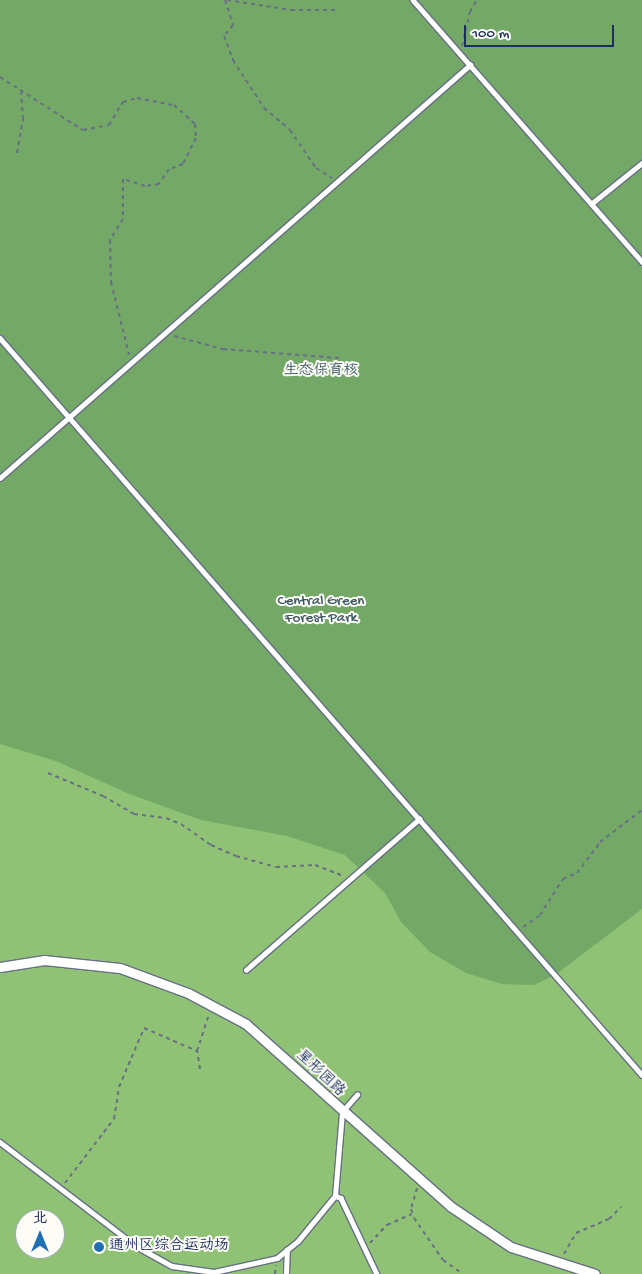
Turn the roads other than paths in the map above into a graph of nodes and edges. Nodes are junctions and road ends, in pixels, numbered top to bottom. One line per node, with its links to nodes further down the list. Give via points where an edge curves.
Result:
1 (413, 0): 2 (lane)
2 (470, 65): 4 (lane); 7 (lane)
3 (642, 163): 4 (lane)
4 (591, 204): 5 (lane)
5 (642, 262)
6 (0, 338): 7 (lane)
7 (71, 419): 8 (lane); 9 (lane)
8 (0, 478)
9 (419, 819): 11 (lane); 12 (lane)
10 (0, 967): 14 (street, 星形园路, via 44,960 120,968 188,993 246,1024)
11 (246, 970)
12 (642, 1075)
13 (357, 1094): 14 (lane)
14 (342, 1112): 16 (lane); 20 (street, 星形园路, via 450,1206 511,1247 560,1266)
15 (0, 1142): 17 (lane, via 136,1246 172,1266 214,1272 260,1264)
16 (335, 1196): 17 (lane); 19 (lane, via 341,1198)
17 (287, 1250): 18 (lane)
18 (286, 1274)
19 (377, 1274)
20 (595, 1274)

